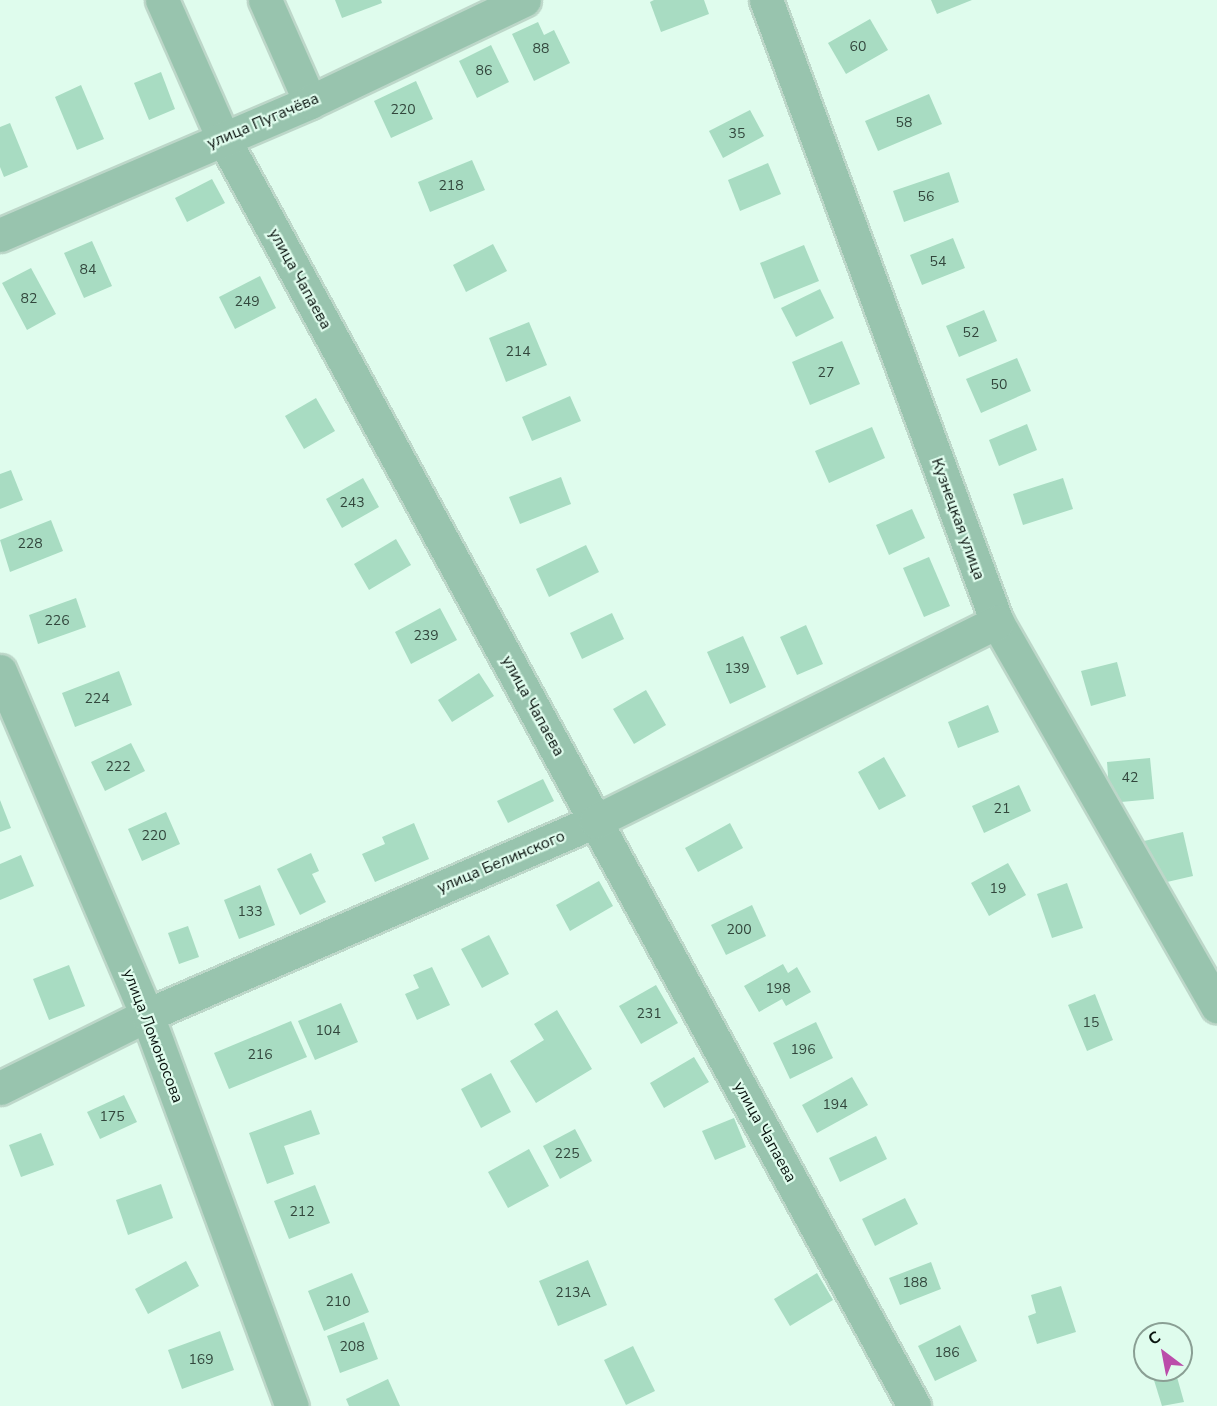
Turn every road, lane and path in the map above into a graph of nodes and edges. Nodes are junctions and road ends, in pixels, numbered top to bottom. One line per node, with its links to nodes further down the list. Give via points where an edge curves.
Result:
1 (162, 0): 6 (street, улица Чапаева)
2 (265, 0): 5 (street)
3 (524, 0): 5 (street, улица Пугачёва)
4 (766, 0): 8 (street, Кузнецкая улица)
5 (310, 102): 6 (street, улица Пугачёва)
6 (223, 138): 7 (street, улица Пугачёва); 10 (street, улица Чапаева)
7 (0, 236)
8 (997, 622): 10 (street, улица Белинского); 11 (street, Кузнецкая улица)
9 (0, 671): 12 (street, улица Ломоносова)
10 (596, 821): 12 (street, улица Белинского); 15 (street, улица Чапаева)
11 (1217, 1006)
12 (147, 1015): 13 (street, улица Белинского); 14 (street, улица Ломоносова)
13 (0, 1088)
14 (292, 1406)
15 (914, 1406)

